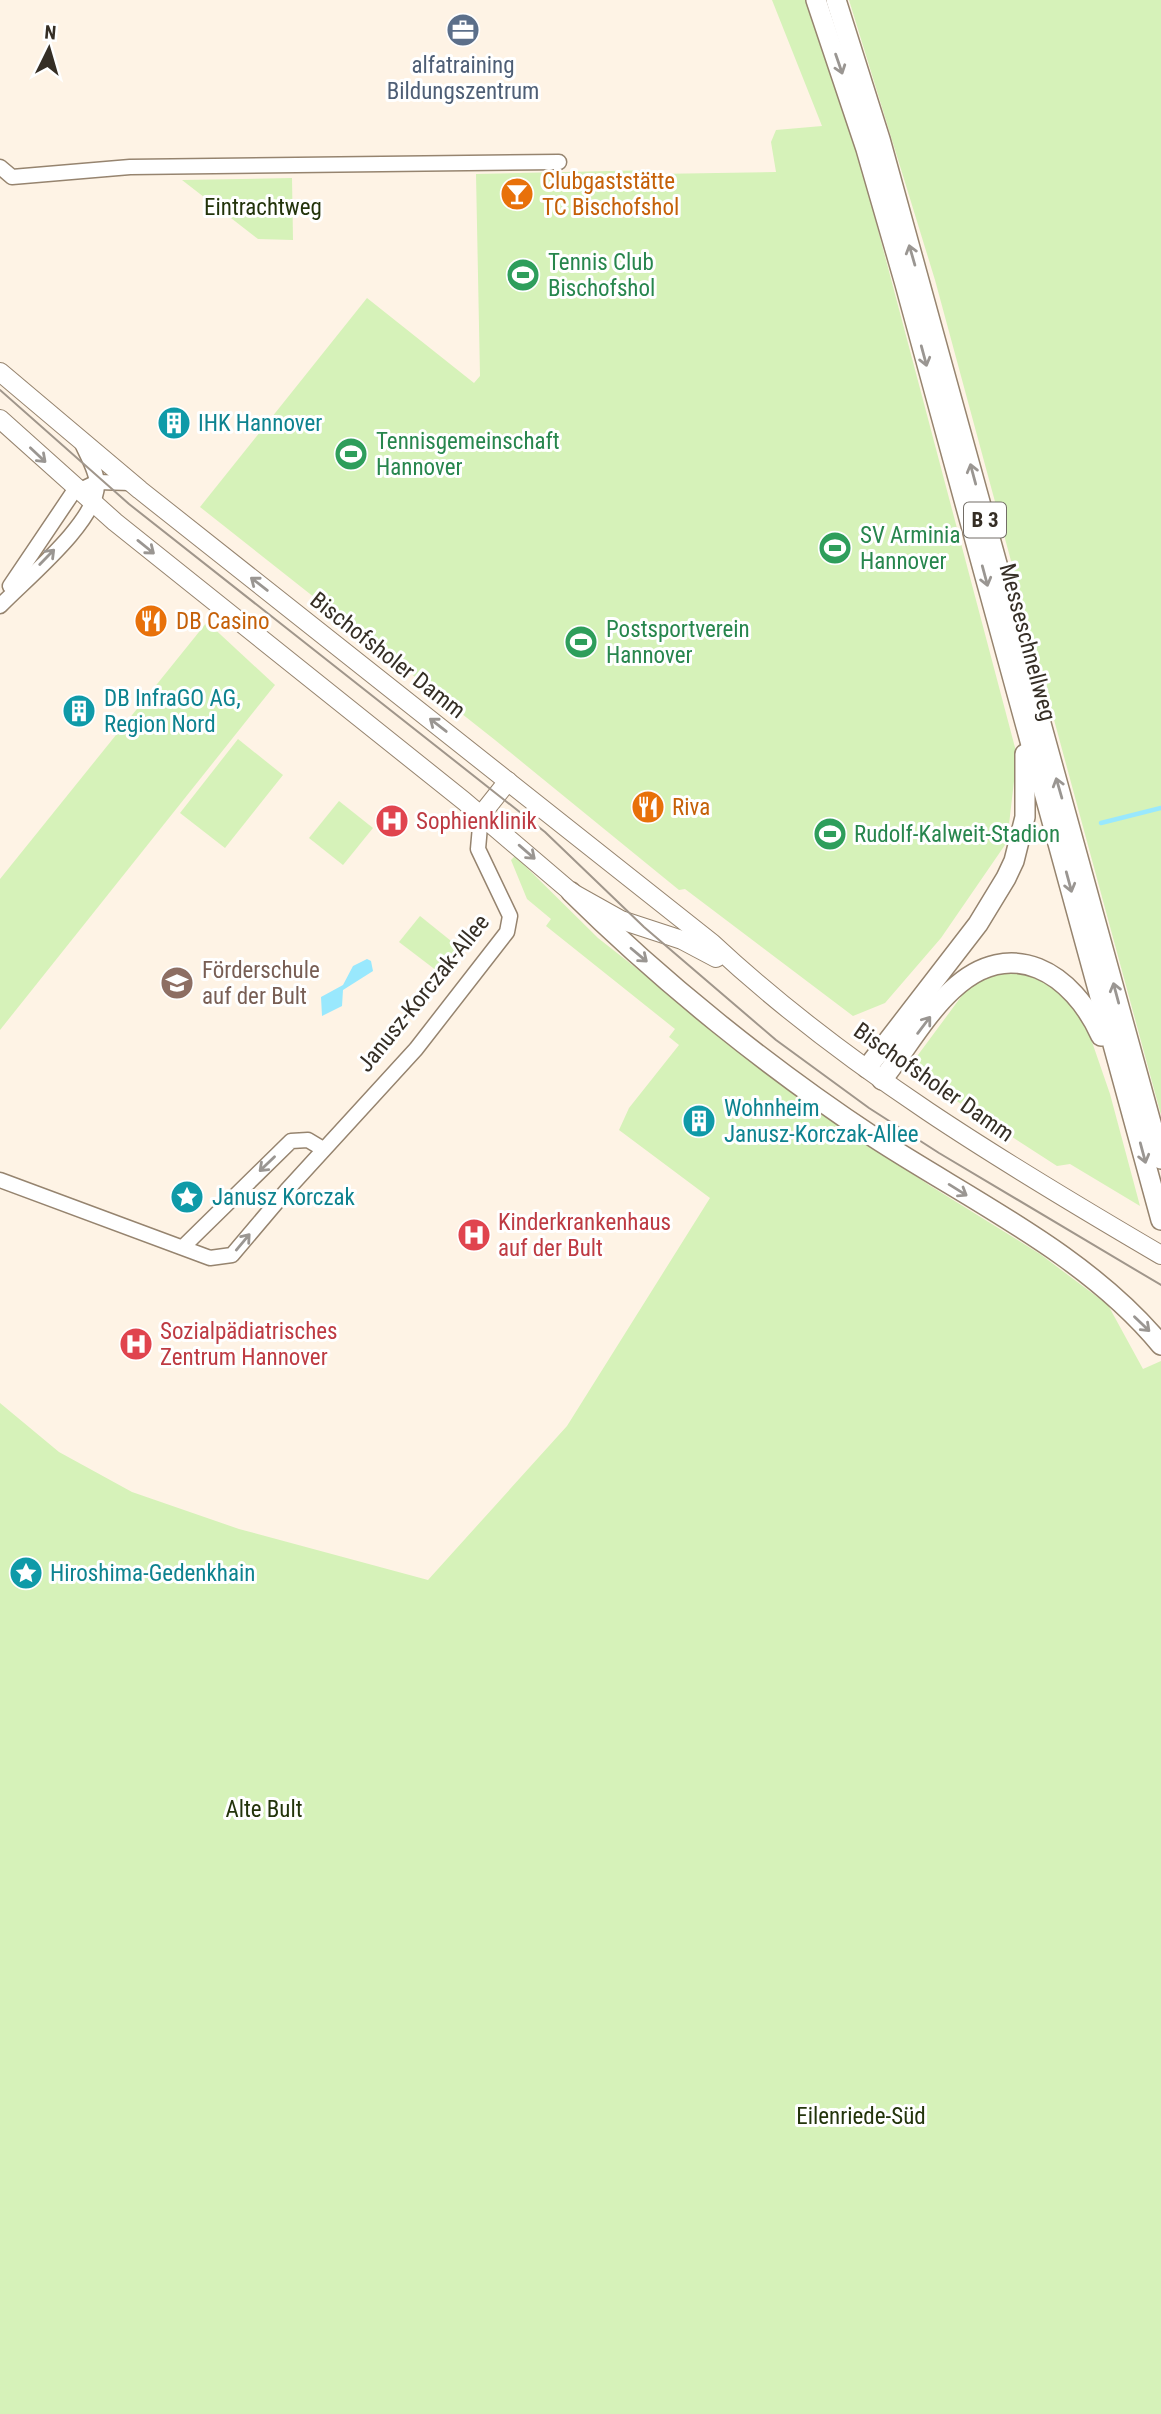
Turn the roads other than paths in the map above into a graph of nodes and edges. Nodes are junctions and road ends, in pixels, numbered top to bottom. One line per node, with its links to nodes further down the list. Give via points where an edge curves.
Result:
1 (816, 0): 13 (highway, Messeschnellweg / B 3, one-way to 13, via 866,149)
2 (836, 0): 21 (highway, Messeschnellweg / B 3, one-way to 2, via 919,280)
3 (559, 162): 4 (street, via 130,167 12,177)
4 (0, 167)
5 (0, 372): 7 (main road, Bischofsholer Damm)
6 (0, 419): 10 (main road, Bischofsholer Damm, one-way to 10)
7 (80, 439): 8 (street); 9 (main road, Bischofsholer Damm)
8 (97, 482): 9 (street); 10 (street); 11 (street)
9 (131, 483): 14 (main road, Bischofsholer Damm, one-way to 9)
10 (78, 490): 11 (main road, Bischofsholer Damm); 12 (street, via 60,509)
11 (93, 504): 12 (street, one-way to 11); 15 (main road, Bischofsholer Damm, one-way to 15)
12 (0, 604)
13 (1018, 698): 18 (highway, via 1027,792 1014,861 978,924); 19 (highway, Messeschnellweg / B 3, one-way to 19)
14 (508, 780): 15 (main road); 17 (main road, Bischofsholer Damm)
15 (481, 815): 16 (main road, Bischofsholer Damm, one-way to 16); 20 (street, Janusz-Korczak-Allee, via 478,849 510,916 507,932 416,1049)
16 (571, 892): 17 (main road, Bischofsholer Damm, via 621,920 682,940); 26 (highway, one-way to 26, via 682,991 803,1087 1045,1245 1113,1297)
17 (747, 975): 18 (main road, Bischofsholer Damm)
18 (874, 1074): 19 (highway, one-way to 19, via 958,985 990,967 1019,964 1044,969 1076,993 1091,1014); 25 (main road, Bischofsholer Damm, via 980,1147)
19 (1125, 1087): 23 (highway, Messeschnellweg / B 3, one-way to 23)
20 (324, 1149): 24 (street, one-way to 24, via 308,1140 291,1141); 24 (street, Janusz-Korczak-Allee, one-way to 20, via 210,1258 232,1255)
21 (1161, 1159)
22 (0, 1180): 24 (street, Janusz-Korczak-Allee)
23 (1161, 1220)
24 (184, 1246)
25 (1161, 1255)
26 (1161, 1345)

